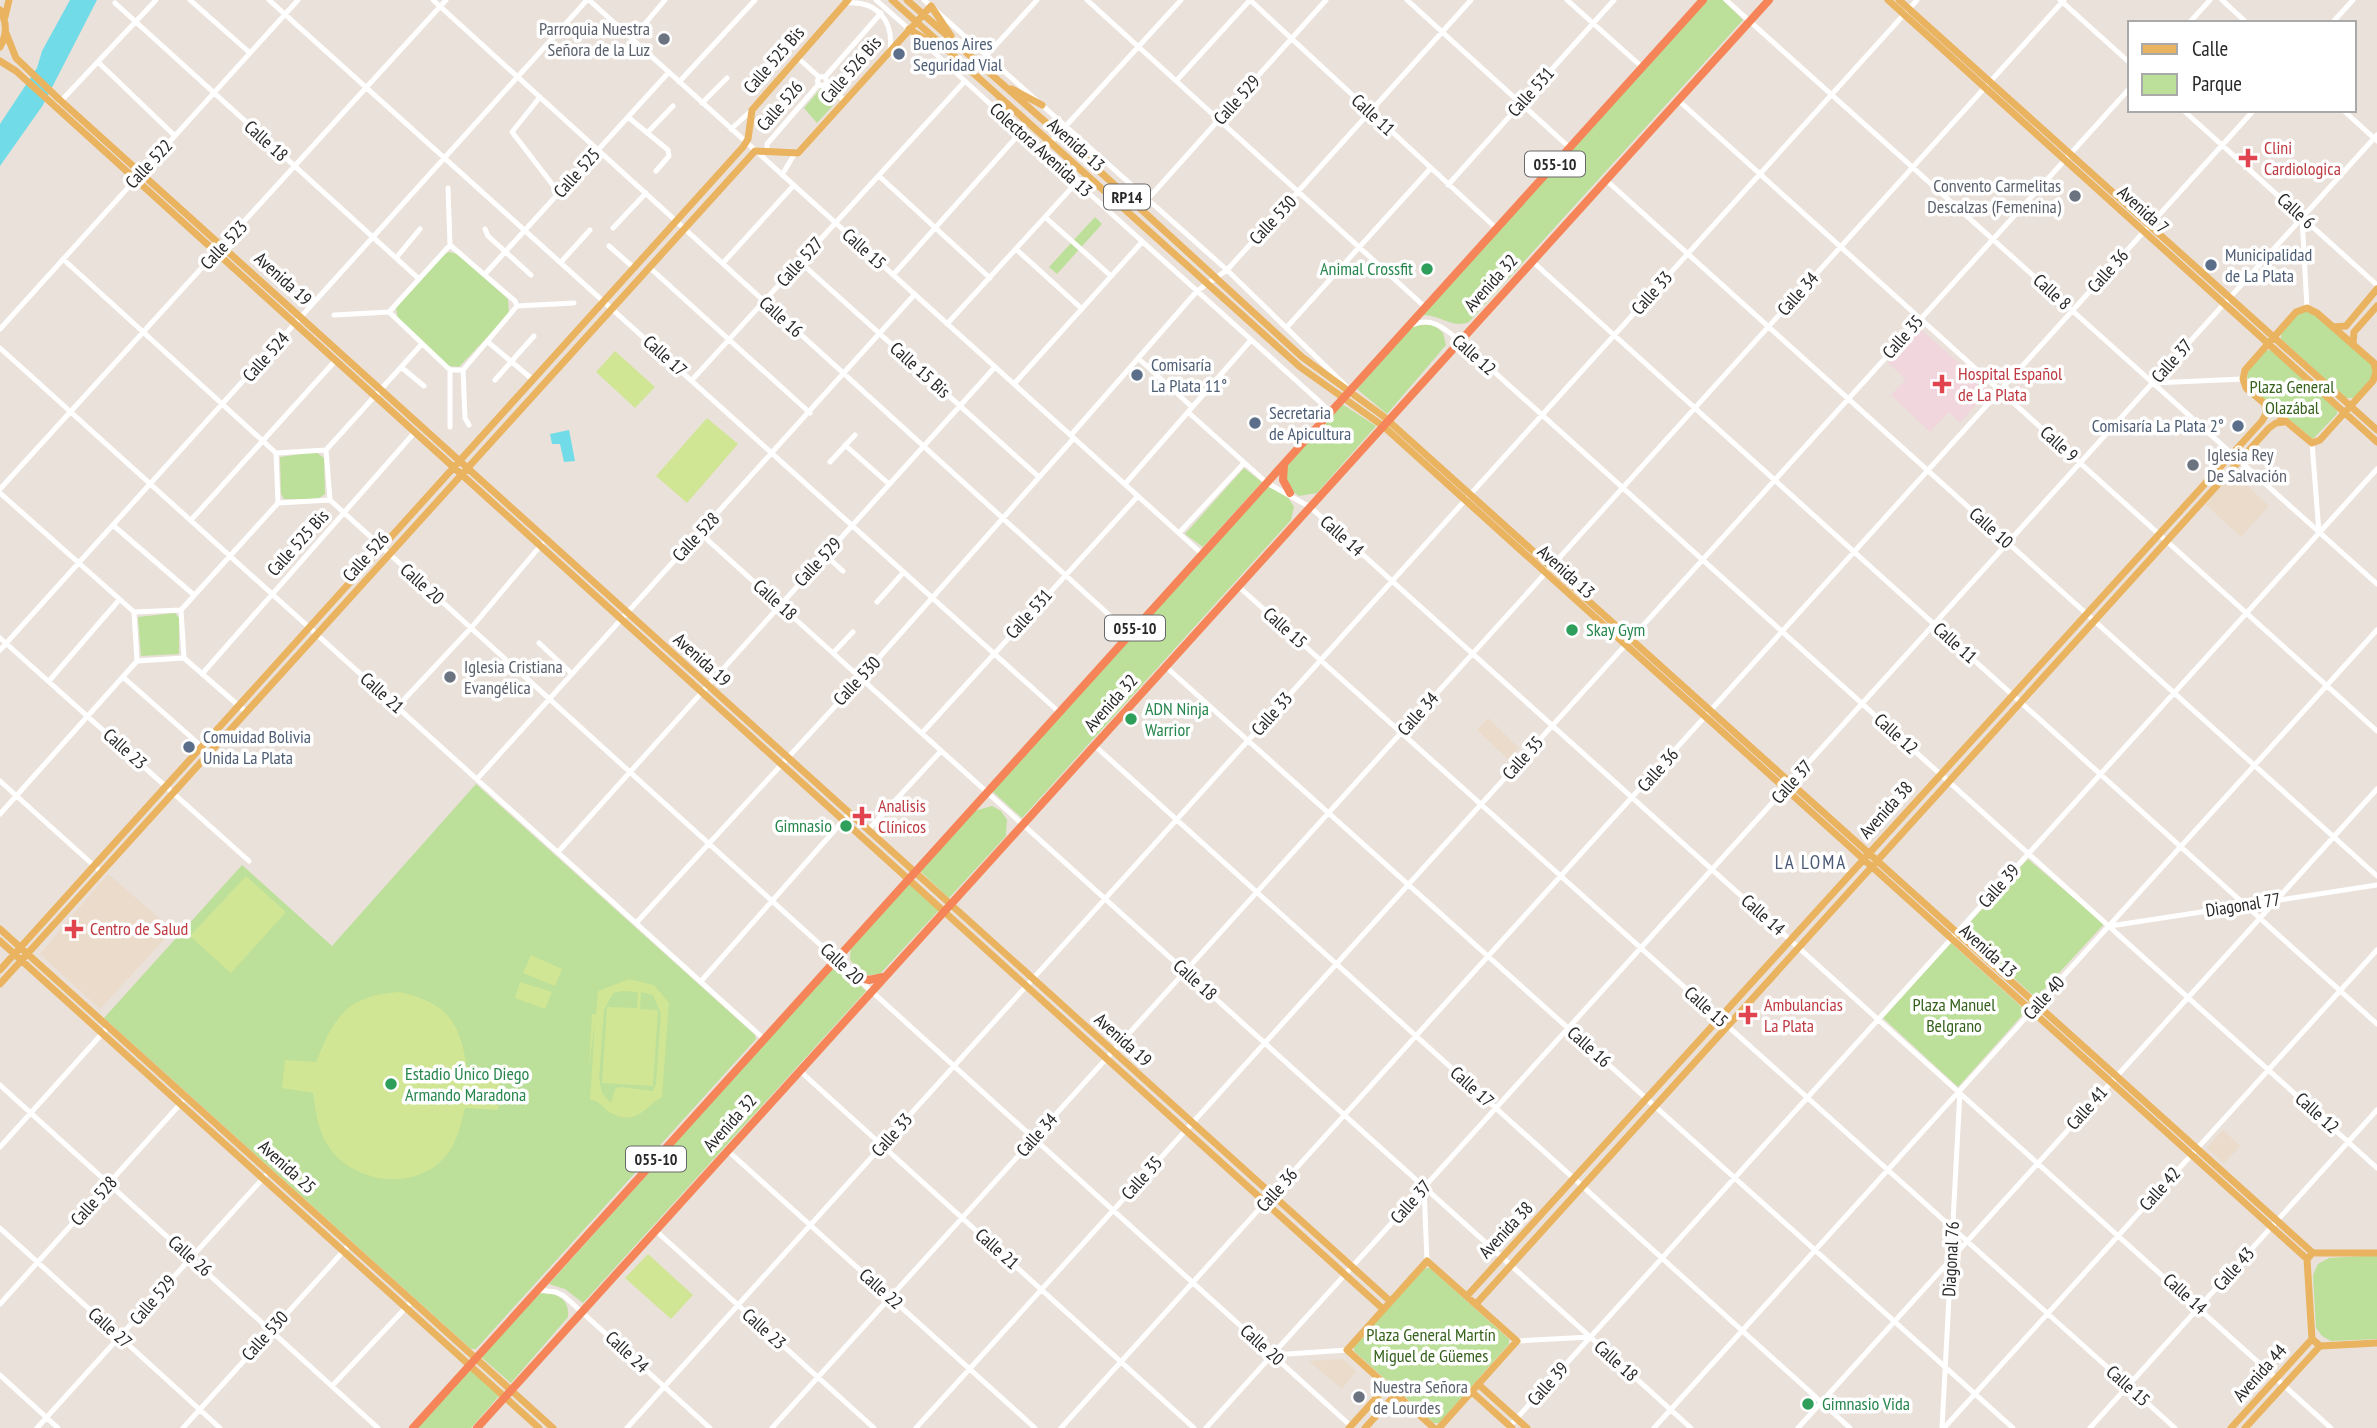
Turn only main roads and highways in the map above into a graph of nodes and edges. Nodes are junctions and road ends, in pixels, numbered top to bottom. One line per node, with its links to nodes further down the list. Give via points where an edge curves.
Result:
1 (9, 0): 12 (main road)
2 (892, 0): 13 (main road, Avenida 13 / RP14)
3 (907, 0): 11 (main road, Avenida 13 / RP14)
4 (1703, 0): 37 (highway, Avenida 32 / 055-10)
5 (1769, 0): 41 (highway, Avenida 32 / 055-10)
6 (1888, 0): 10 (main road, Avenida 7)
7 (1899, 0): 10 (main road, Avenida 7)
8 (847, 2): 26 (main road, Calle 525 Bis, via 751,110)
9 (0, 10): 12 (main road)
10 (1907, 12): 33 (main road, Avenida 7)
11 (923, 15): 13 (main road, Calle 526 Bis); 17 (main road, Avenida 13 / RP14); 17 (main road, Calle 526 Bis, via 930,6)
12 (5, 18): 15 (main road)
13 (916, 21): 14 (main road, Calle 526 Bis); 18 (main road, Avenida 13 / RP14)
14 (909, 29): 18 (main road); 27 (main road, Calle 526 Bis, via 795,153)
15 (6, 33): 16 (main road); 20 (main road, Avenida 19)
16 (0, 47)
17 (960, 48): 21 (main road, Avenida 13 / RP14)
18 (957, 58): 22 (main road, Avenida 13 / RP14)
19 (0, 61): 20 (main road, Avenida 19)
20 (30, 78): 23 (main road, Avenida 19)
21 (997, 81): 24 (main road); 37 (main road, Avenida 13 / RP14)
22 (991, 90): 25 (main road); 37 (main road, Avenida 13 / RP14, via 1300,367)
23 (59, 104): 28 (main road, Avenida 19, via 141,172); 28 (main road, Avenida 19, via 135,179)
24 (1042, 105)
25 (1021, 132)
26 (746, 142): 44 (main road, Calle 526)
27 (767, 149): 46 (main road, Calle 526, via 755,150)
28 (220, 249): 31 (main road, Avenida 19)
29 (2377, 287): 32 (main road, via 2346,326)
30 (2377, 306): 34 (main road, via 2354,332)
31 (298, 320): 36 (main road, Avenida 19); 36 (main road, Avenida 19, via 335,361)
32 (2333, 327): 33 (main road, via 2307,308 2296,312); 34 (main road)
33 (2271, 340): 38 (main road, via 2245,370 2243,379 2246,388); 39 (main road, Avenida 7)
34 (2353, 345): 35 (main road, via 2374,363)
35 (2377, 372): 39 (main road)
36 (378, 393): 44 (main road, Avenida 19); 44 (main road, Avenida 19, via 415,432)
37 (1346, 395): 41 (main road, Avenida 13 / RP14); 45 (highway, Avenida 32 / 055-10)
38 (2265, 405): 40 (main road); 51 (main road, Avenida 38, via 2264,418)
39 (2348, 409): 40 (main road, via 2312,443); 42 (main road, Avenida 7); 43 (main road, Avenida 7)
40 (2284, 422): 52 (main road, Avenida 38, via 2272,424)
41 (1386, 423): 51 (main road, Avenida 13); 54 (highway, Avenida 32 / 055-10)
42 (2377, 430)
43 (2377, 442)
44 (458, 463): 46 (main road, Avenida 19); 47 (main road, Avenida 19); 57 (main road, Calle 526)
45 (1284, 465): 48 (highway, via 1283,480); 53 (highway, Avenida 32 / 055-10)
46 (469, 467): 47 (main road, Calle 526); 49 (main road, Avenida 19)
47 (462, 474): 49 (main road, Avenida 19); 59 (main road, Calle 526)
48 (1290, 493)
49 (544, 542): 50 (main road, Avenida 19)
50 (846, 816): 53 (main road, Avenida 19); 53 (main road, Avenida 19, via 868,830)
51 (1865, 857): 52 (main road, Avenida 13); 66 (main road, Avenida 38)
52 (1874, 864): 65 (main road, Avenida 13); 68 (main road, Avenida 38)
53 (911, 876): 54 (main road, Avenida 19); 73 (highway, Avenida 32 / 055-10)
54 (946, 908): 61 (highway, Avenida 32 / 055-10); 67 (main road, Avenida 19); 69 (main road, Avenida 19, via 1025,987)
55 (0, 929): 57 (main road, Avenida 25)
56 (0, 941): 58 (main road, Avenida 25)
57 (20, 947): 58 (main road, Calle 526); 59 (main road, Avenida 25)
58 (14, 954): 59 (main road, Avenida 25); 60 (main road, Calle 526)
59 (25, 957): 63 (main road, Calle 526); 73 (main road, Avenida 25)
60 (0, 970)
61 (885, 976): 62 (highway); 77 (highway, Avenida 32 / 055-10)
62 (856, 977)
63 (0, 984)
64 (2377, 1253): 65 (main road)
65 (2310, 1256): 70 (main road)
66 (1467, 1296): 67 (main road, via 1427,1261); 68 (main road)
67 (1390, 1301): 69 (main road)
68 (1476, 1304): 74 (main road, via 1517,1341)
69 (1383, 1309): 75 (main road, via 1347,1350)
70 (2312, 1339): 72 (main road); 88 (main road, Avenida 44)
71 (2377, 1343): 72 (main road)
72 (2320, 1346): 89 (main road, Avenida 44)
73 (473, 1362): 77 (main road, Avenida 25); 81 (highway, Avenida 32 / 055-10)
74 (1478, 1384): 76 (main road); 87 (main road)
75 (1387, 1386): 78 (main road); 79 (main road)
76 (1472, 1392): 80 (main road); 86 (main road)
77 (508, 1393): 82 (highway, Avenida 32 / 055-10); 83 (main road, Avenida 25); 84 (main road, Avenida 25)
78 (1395, 1394): 85 (main road); 86 (main road)
79 (1351, 1427)
80 (1510, 1427)
81 (413, 1428)
82 (477, 1428)
83 (539, 1428)
84 (553, 1428)
85 (1365, 1428)
86 (1436, 1428)
87 (1527, 1428)
88 (2231, 1428)
89 (2245, 1428)

